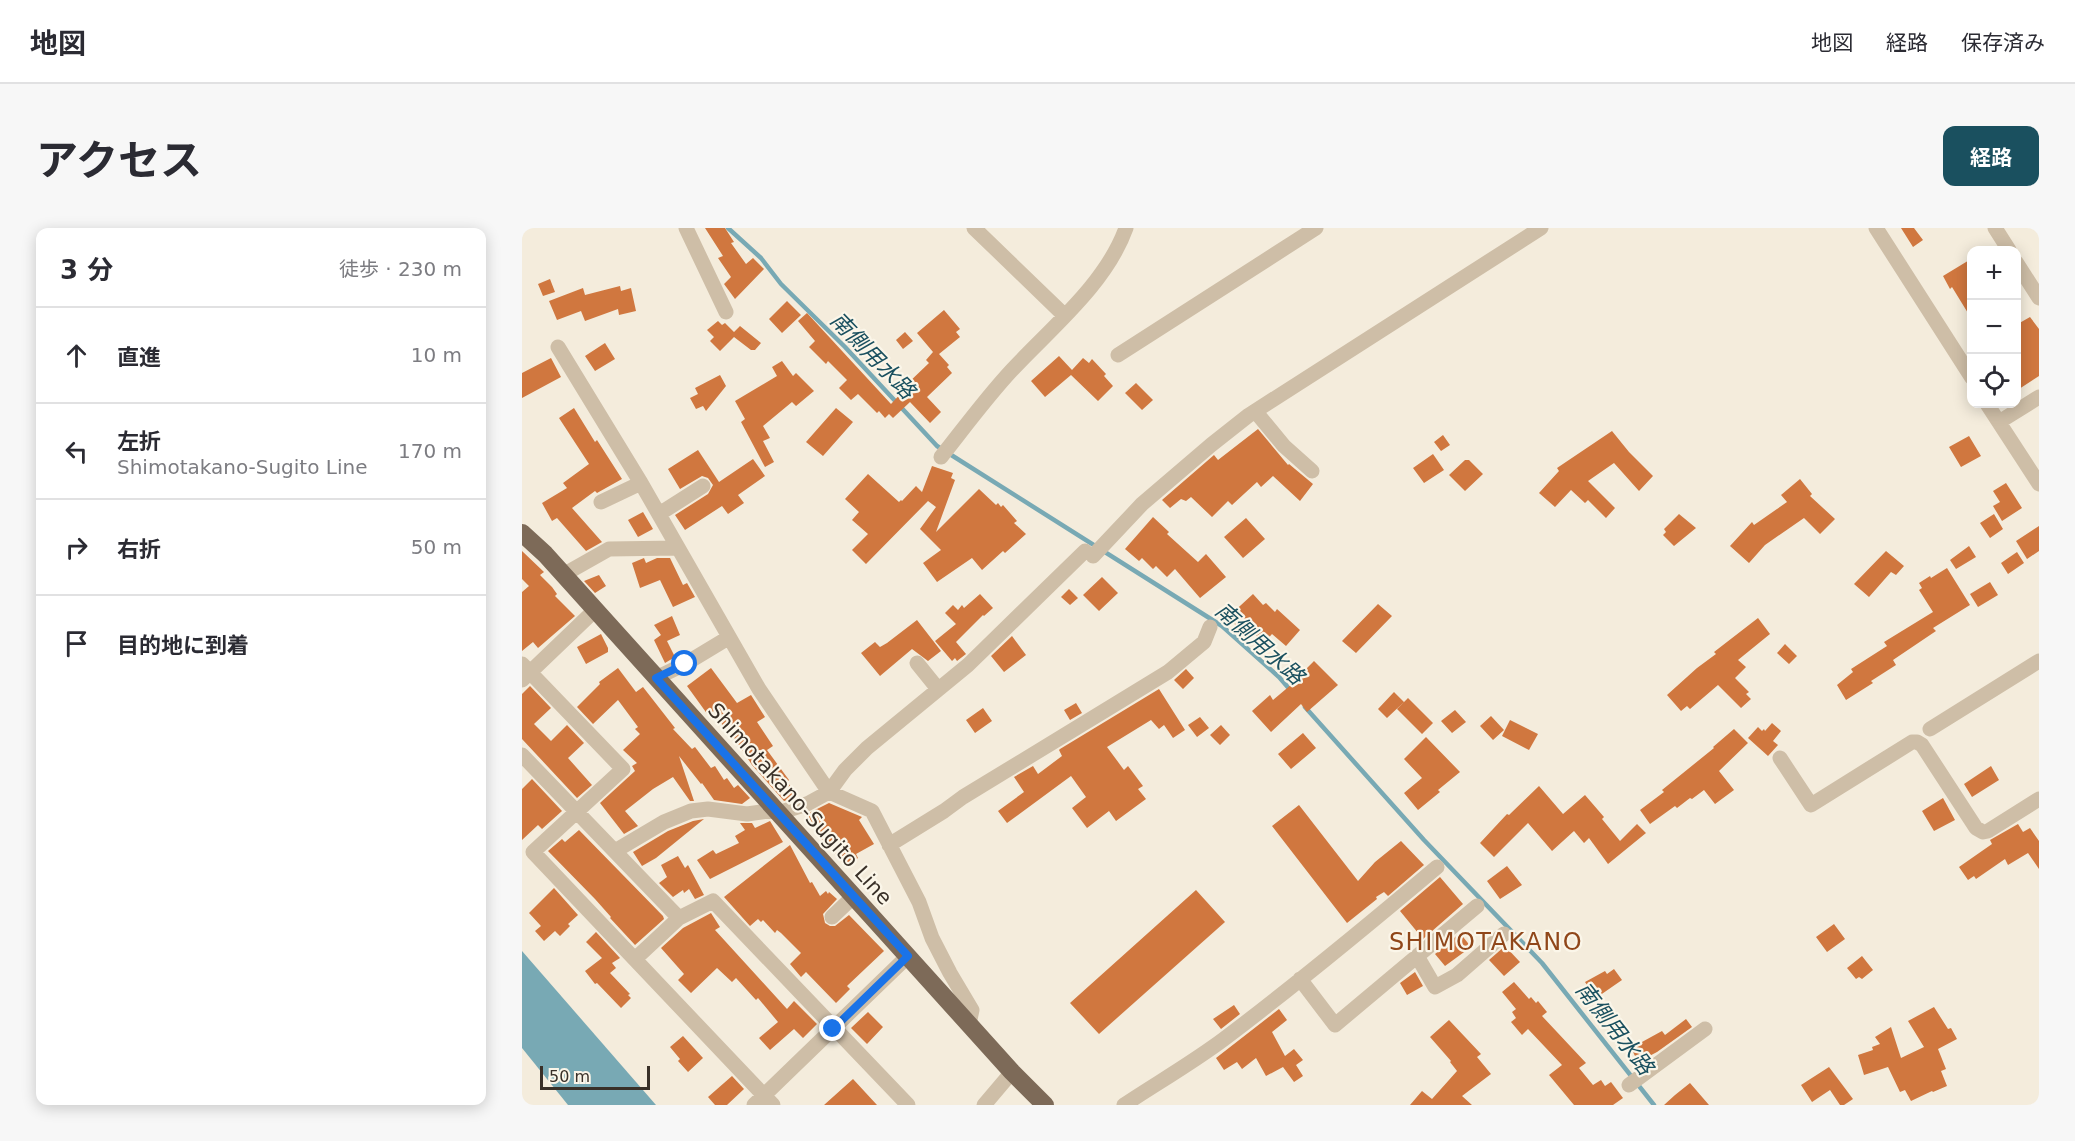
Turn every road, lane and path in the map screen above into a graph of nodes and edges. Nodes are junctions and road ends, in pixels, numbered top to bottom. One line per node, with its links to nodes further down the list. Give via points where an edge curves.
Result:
1 (686, 228): 11 (street)
2 (974, 228): 12 (street)
3 (1126, 228): 12 (street, via 1108,266)
4 (1316, 228): 14 (street)
5 (1541, 228): 18 (street)
6 (1876, 228): 15 (street)
7 (1995, 228): 8 (street)
8 (2006, 246)
9 (2021, 269): 10 (street)
10 (2037, 291)
11 (726, 312)
12 (1064, 315): 20 (street, via 1009,373)
13 (558, 347): 22 (street)
14 (1118, 355)
15 (1967, 372)
16 (2039, 397): 19 (street)
17 (1990, 408): 19 (street)
18 (1255, 411): 21 (street, via 1284,446); 37 (street, via 1142,504)
19 (1999, 422): 23 (street)
20 (941, 457)
21 (1312, 471)
22 (641, 483): 25 (street); 26 (street)
23 (2039, 484)
24 (703, 486): 26 (street)
25 (601, 502)
26 (659, 514): 28 (street)
27 (522, 533): 29 (main road, Shimotakano-Sugito Line)
28 (678, 548): 29 (street, via 609,549); 32 (street)
29 (563, 575): 30 (main road, Shimotakano-Sugito Line)
30 (595, 610): 35 (street); 36 (main road, Shimotakano-Sugito Line)
31 (1210, 627): 45 (street, via 1204,642 1168,672)
32 (728, 638): 36 (street); 41 (street)
33 (2039, 661): 38 (street)
34 (917, 663): 37 (street)
35 (525, 672): 43 (street, via 623,768)
36 (656, 678): 44 (main road, Shimotakano-Sugito Line)
37 (939, 689): 41 (street, via 852,763)
38 (1930, 729)
39 (523, 758): 43 (street)
40 (1780, 758): 42 (street, via 1811,805 1912,742 1922,745 1976,828 1983,832)
41 (830, 792): 44 (street, via 807,804); 45 (street, via 872,811)
42 (2039, 799)
43 (576, 811): 46 (street); 55 (street, via 533,852)
44 (776, 812): 46 (street, via 691,811); 48 (main road, Shimotakano-Sugito Line)
45 (889, 845): 57 (street, via 919,902 932,938 972,1010)
46 (615, 851): 51 (street)
47 (1437, 867): 56 (street)
48 (854, 897): 50 (street); 53 (main road, Shimotakano-Sugito Line)
49 (1477, 906): 54 (street)
50 (832, 916)
51 (679, 918): 55 (street); 58 (street, via 713,901)
52 (1504, 934): 54 (street, via 1457,975 1435,987)
53 (908, 956): 57 (main road, Shimotakano-Sugito Line); 58 (street)
54 (1417, 956): 56 (street, via 1335,1025)
55 (635, 959): 62 (street)
56 (1300, 979): 66 (street, via 1223,1040)
57 (969, 1024): 60 (main road, Shimotakano-Sugito Line)
58 (833, 1029): 62 (street); 63 (street)
59 (1705, 1029): 61 (street)
60 (1012, 1072): 64 (street); 65 (main road, Shimotakano-Sugito Line)
61 (1629, 1085)
62 (764, 1102)
63 (908, 1105)
64 (984, 1105)
65 (1045, 1105)
66 (1125, 1105)

